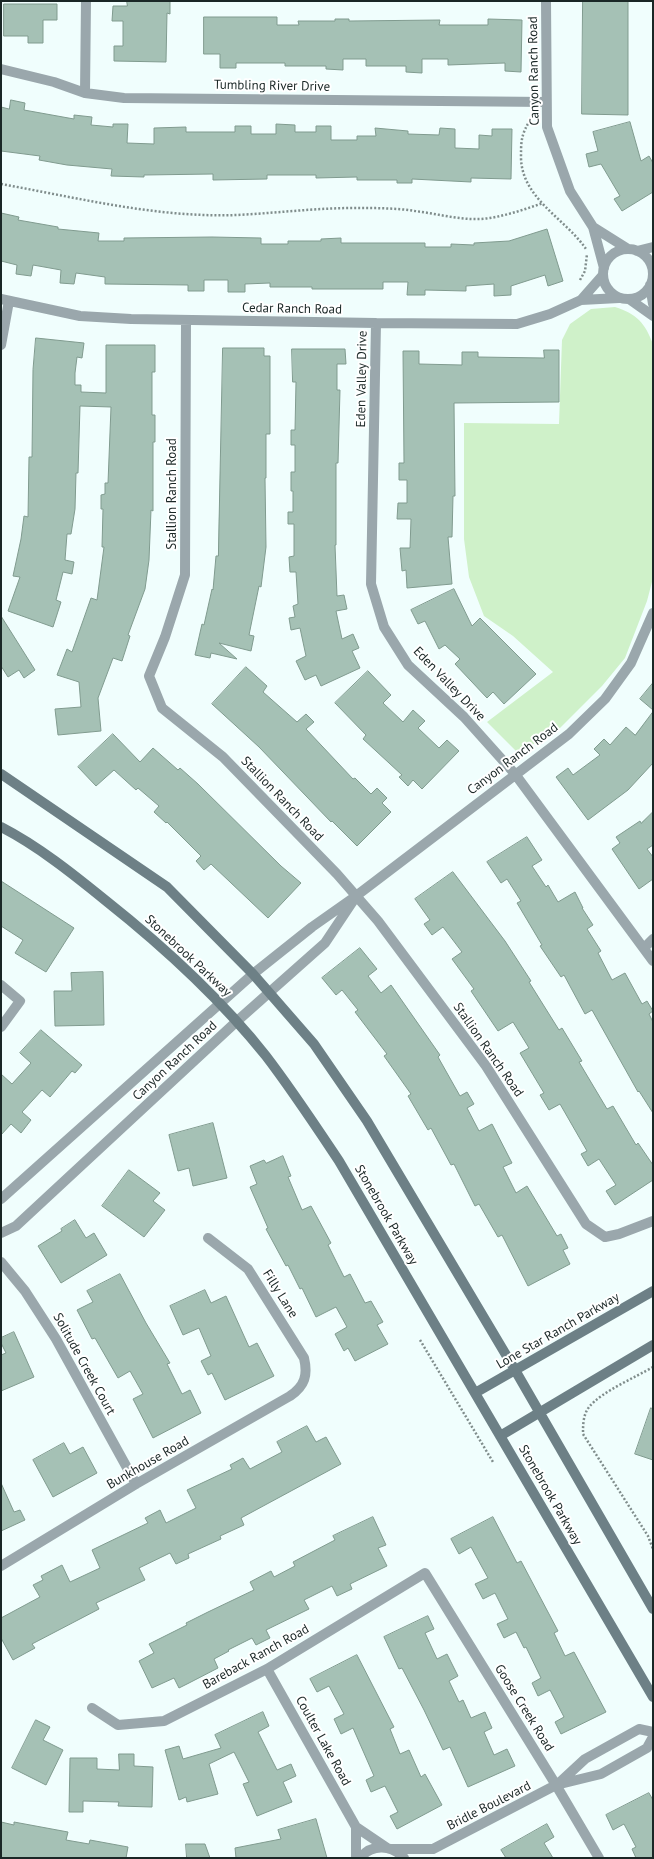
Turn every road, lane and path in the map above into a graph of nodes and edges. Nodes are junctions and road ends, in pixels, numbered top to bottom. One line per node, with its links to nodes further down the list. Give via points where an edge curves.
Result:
1 (86, 1): 4 (street)
2 (546, 1): 5 (street, Canyon Ranch Road)
3 (1, 69): 4 (street, Tumbling River Drive, via 54,82)
4 (85, 93): 5 (street, Tumbling River Drive, via 124,98)
5 (546, 102): 9 (street, Canyon Ranch Road, via 547,127 554,149 570,191)
6 (530, 120): 8 (path, via 521,135 521,162 528,185)
7 (1, 184): 8 (path, via 140,209 237,215 299,209 355,208 489,219)
8 (543, 204): 14 (path, via 580,240 586,250 587,261)
9 (593, 227): 11 (street, Canyon Ranch Road); 12 (street, Canyon Ranch Road)
10 (653, 247): 11 (street)
11 (632, 250): 12 (street, via 610,257); 13 (street, via 650,262)
12 (603, 271): 16 (street, via 606,286); 18 (street, Cedar Ranch Road)
13 (653, 273): 15 (street)
14 (580, 280)
15 (650, 285): 16 (street, via 642,295); 19 (street)
16 (624, 299): 18 (street, Cedar Ranch Road); 20 (street)
17 (5, 300): 21 (street, Cedar Ranch Road, via 80,316); 23 (street)
18 (581, 300): 22 (street, Cedar Ranch Road, via 550,314 517,324)
19 (653, 304)
20 (653, 316)
21 (186, 320): 22 (street, Cedar Ranch Road); 28 (street, Stallion Ranch Road, via 185,575 149,676 162,708 223,757)
22 (376, 323): 26 (street, Eden Valley Drive, via 371,584 384,627 408,665 464,717)
23 (1, 345)
24 (653, 613): 26 (street, Canyon Ranch Road, via 631,663 605,699 568,734)
25 (1, 774): 32 (main road, via 168,887)
26 (515, 774): 28 (street, Canyon Ranch Road); 30 (street, Eden Valley Drive)
27 (1, 827): 35 (main road, Stonebrook Parkway, via 78,878 137,925)
28 (356, 896): 32 (street, Canyon Ranch Road); 34 (street, Canyon Ranch Road, via 325,943); 39 (street, Stallion Ranch Road, via 378,921 486,1066 586,1224 605,1237)
29 (653, 939): 30 (street)
30 (644, 948): 31 (street, Eden Valley Drive)
31 (653, 961)
32 (253, 974): 34 (main road); 35 (street, Canyon Ranch Road)
33 (1, 985): 37 (street, via 20,1001)
34 (270, 993): 36 (street, Canyon Ranch Road); 47 (main road, via 314,1044 367,1121)
35 (221, 1004): 36 (main road, Stonebrook Parkway); 38 (street, Canyon Ranch Road)
36 (236, 1022): 40 (street, Canyon Ranch Road, via 16,1226); 49 (main road, Stonebrook Parkway, via 301,1103 334,1154)
37 (1, 1027)
38 (1, 1199)
39 (653, 1221)
40 (1, 1233)
41 (208, 1238): 48 (street, Filly Lane, via 248,1269 304,1358 307,1368)
42 (1, 1262): 53 (street, Solitude Creek Court, via 25,1291 56,1339)
43 (653, 1291): 47 (main road, Lone Star Ranch Parkway)
44 (420, 1340): 52 (path)
45 (653, 1346): 50 (main road)
46 (653, 1367): 54 (path, via 598,1398 588,1408 582,1423 583,1434 648,1536)
47 (515, 1370): 49 (main road, Lone Star Ranch Parkway); 50 (main road)
48 (306, 1380): 53 (street, Bunkhouse Road, via 299,1390 290,1396)
49 (475, 1393): 51 (main road, Stonebrook Parkway)
50 (538, 1413): 51 (main road); 57 (main road)
51 (500, 1436): 59 (main road, Stonebrook Parkway)
52 (493, 1462)
53 (136, 1484): 55 (street, Bunkhouse Road)
54 (653, 1549)
55 (1, 1566)
56 (425, 1573): 58 (street, Bareback Ranch Road); 63 (street, Goose Creek Road)
57 (653, 1609)
58 (267, 1668): 60 (street, Bareback Ranch Road, via 164,1721 118,1725); 64 (street, Coulter Lake Road)
59 (653, 1697)
60 (92, 1708)
61 (653, 1732): 63 (street, Bridle Boulevard, via 639,1729 585,1759)
62 (653, 1736): 63 (street, Bridle Boulevard, via 647,1748 600,1774)
63 (556, 1785): 66 (street, Bridle Boulevard); 71 (street, Goose Creek Road)
64 (356, 1827): 65 (street, Coulter Lake Road); 67 (street, Coulter Lake Road)
65 (389, 1848): 66 (street, Bridle Boulevard); 68 (street, Bridle Boulevard, via 369,1850); 69 (street, Coulter Lake Road)
66 (434, 1849): 70 (street, Bridle Boulevard)
67 (356, 1858)
68 (360, 1858)
69 (404, 1858)
70 (427, 1858)
71 (598, 1858)

